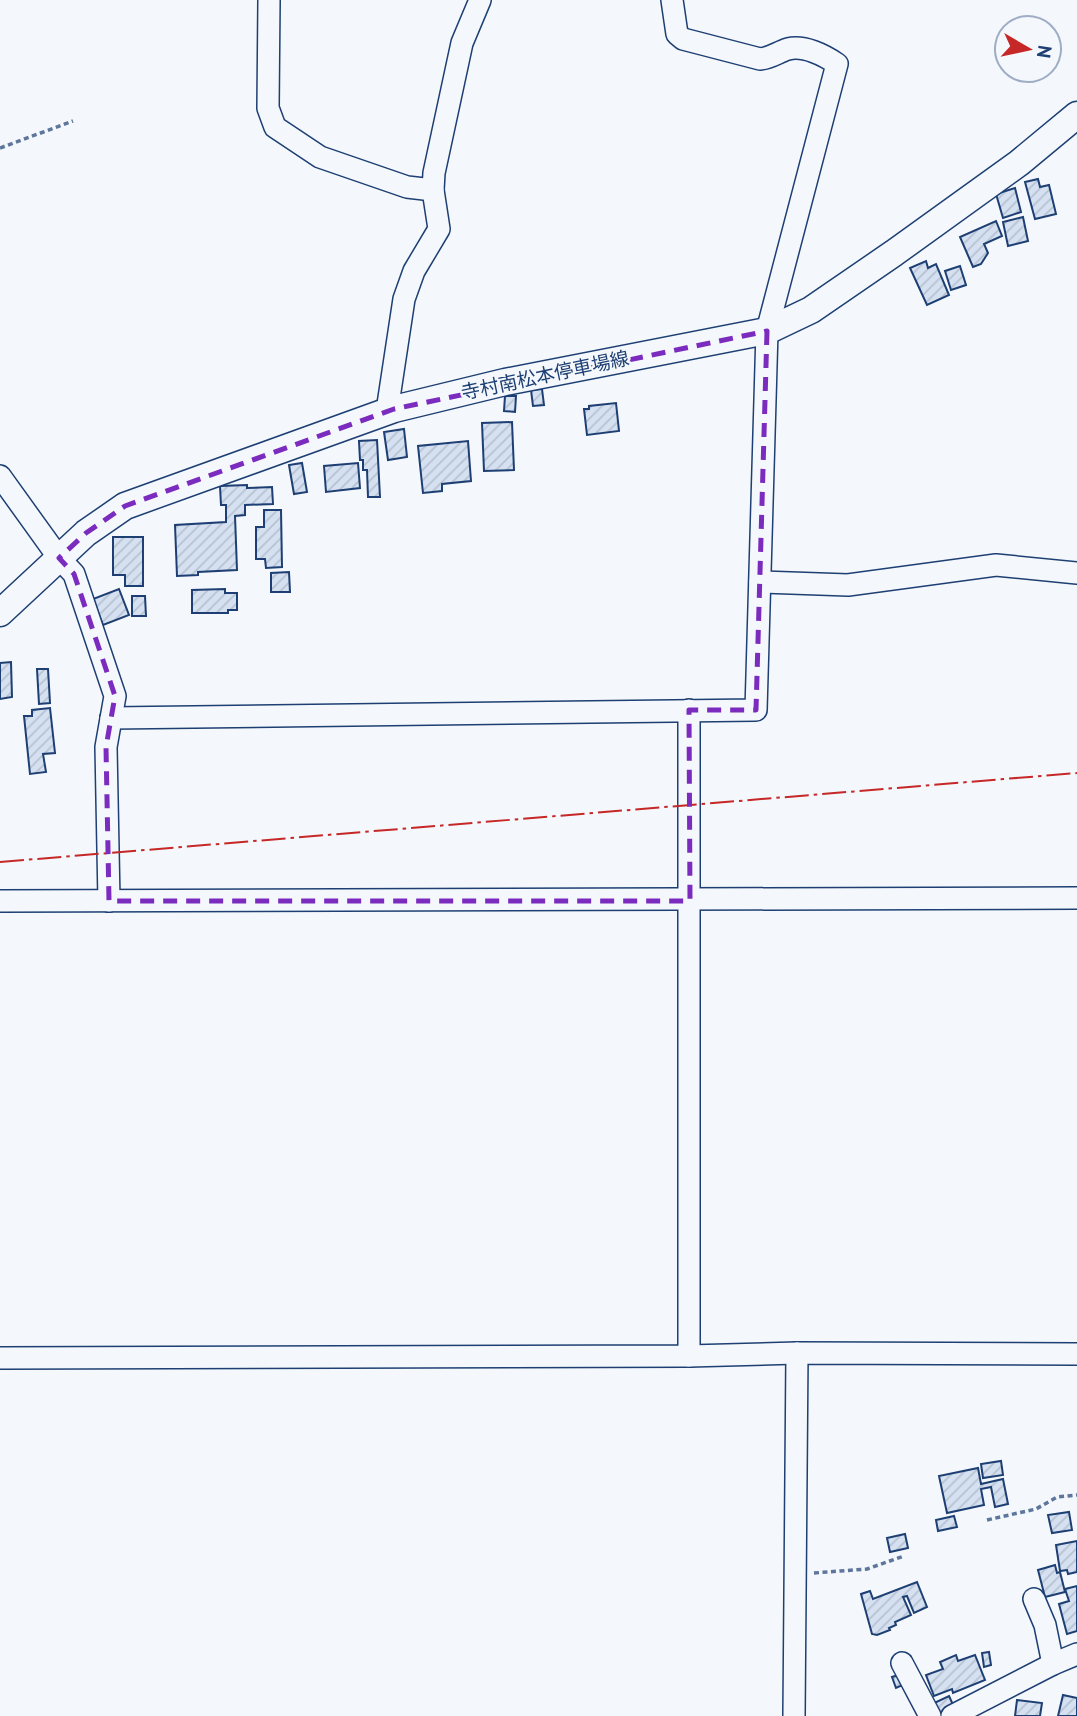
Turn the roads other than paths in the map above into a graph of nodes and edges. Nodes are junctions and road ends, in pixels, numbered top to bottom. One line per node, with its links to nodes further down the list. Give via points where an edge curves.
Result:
1 (269, 0): 5 (street, via 268,108 275,127 320,157 407,187)
2 (480, 0): 5 (street, via 462,43)
3 (672, 0): 6 (street, via 677,34 684,39 760,59 796,48 824,55 837,64)
4 (1077, 114): 6 (main road, 寺村南松本停車場線, via 1019,163 894,253 811,310)
5 (433, 190): 7 (street, via 439,229 414,271 404,299)
6 (767, 331): 7 (main road, 寺村南松本停車場線, via 505,382); 11 (street)
7 (387, 411): 9 (main road, 寺村南松本停車場線, via 125,506)
8 (0, 476): 9 (street)
9 (59, 558): 12 (main road, 寺村南松本停車場線); 14 (street, via 74,574 106,665 115,696)
10 (1077, 573): 11 (street, via 996,565 848,584)
11 (760, 582): 13 (street, via 756,710)
12 (0, 612)
13 (689, 710): 14 (street); 18 (street)
14 (111, 718): 17 (street, via 106,747)
15 (1077, 898): 18 (street)
16 (0, 901): 17 (street)
17 (109, 901): 18 (street)
18 (690, 901): 21 (street)
19 (797, 1353): 20 (street); 21 (street); 27 (street)
20 (1077, 1354)
21 (689, 1356): 22 (street)
22 (0, 1357)
23 (1034, 1599): 26 (street)
24 (1077, 1654): 26 (street)
25 (902, 1663): 28 (street)
26 (1053, 1664): 29 (street)
27 (794, 1716)
28 (930, 1716)
29 (951, 1716)

